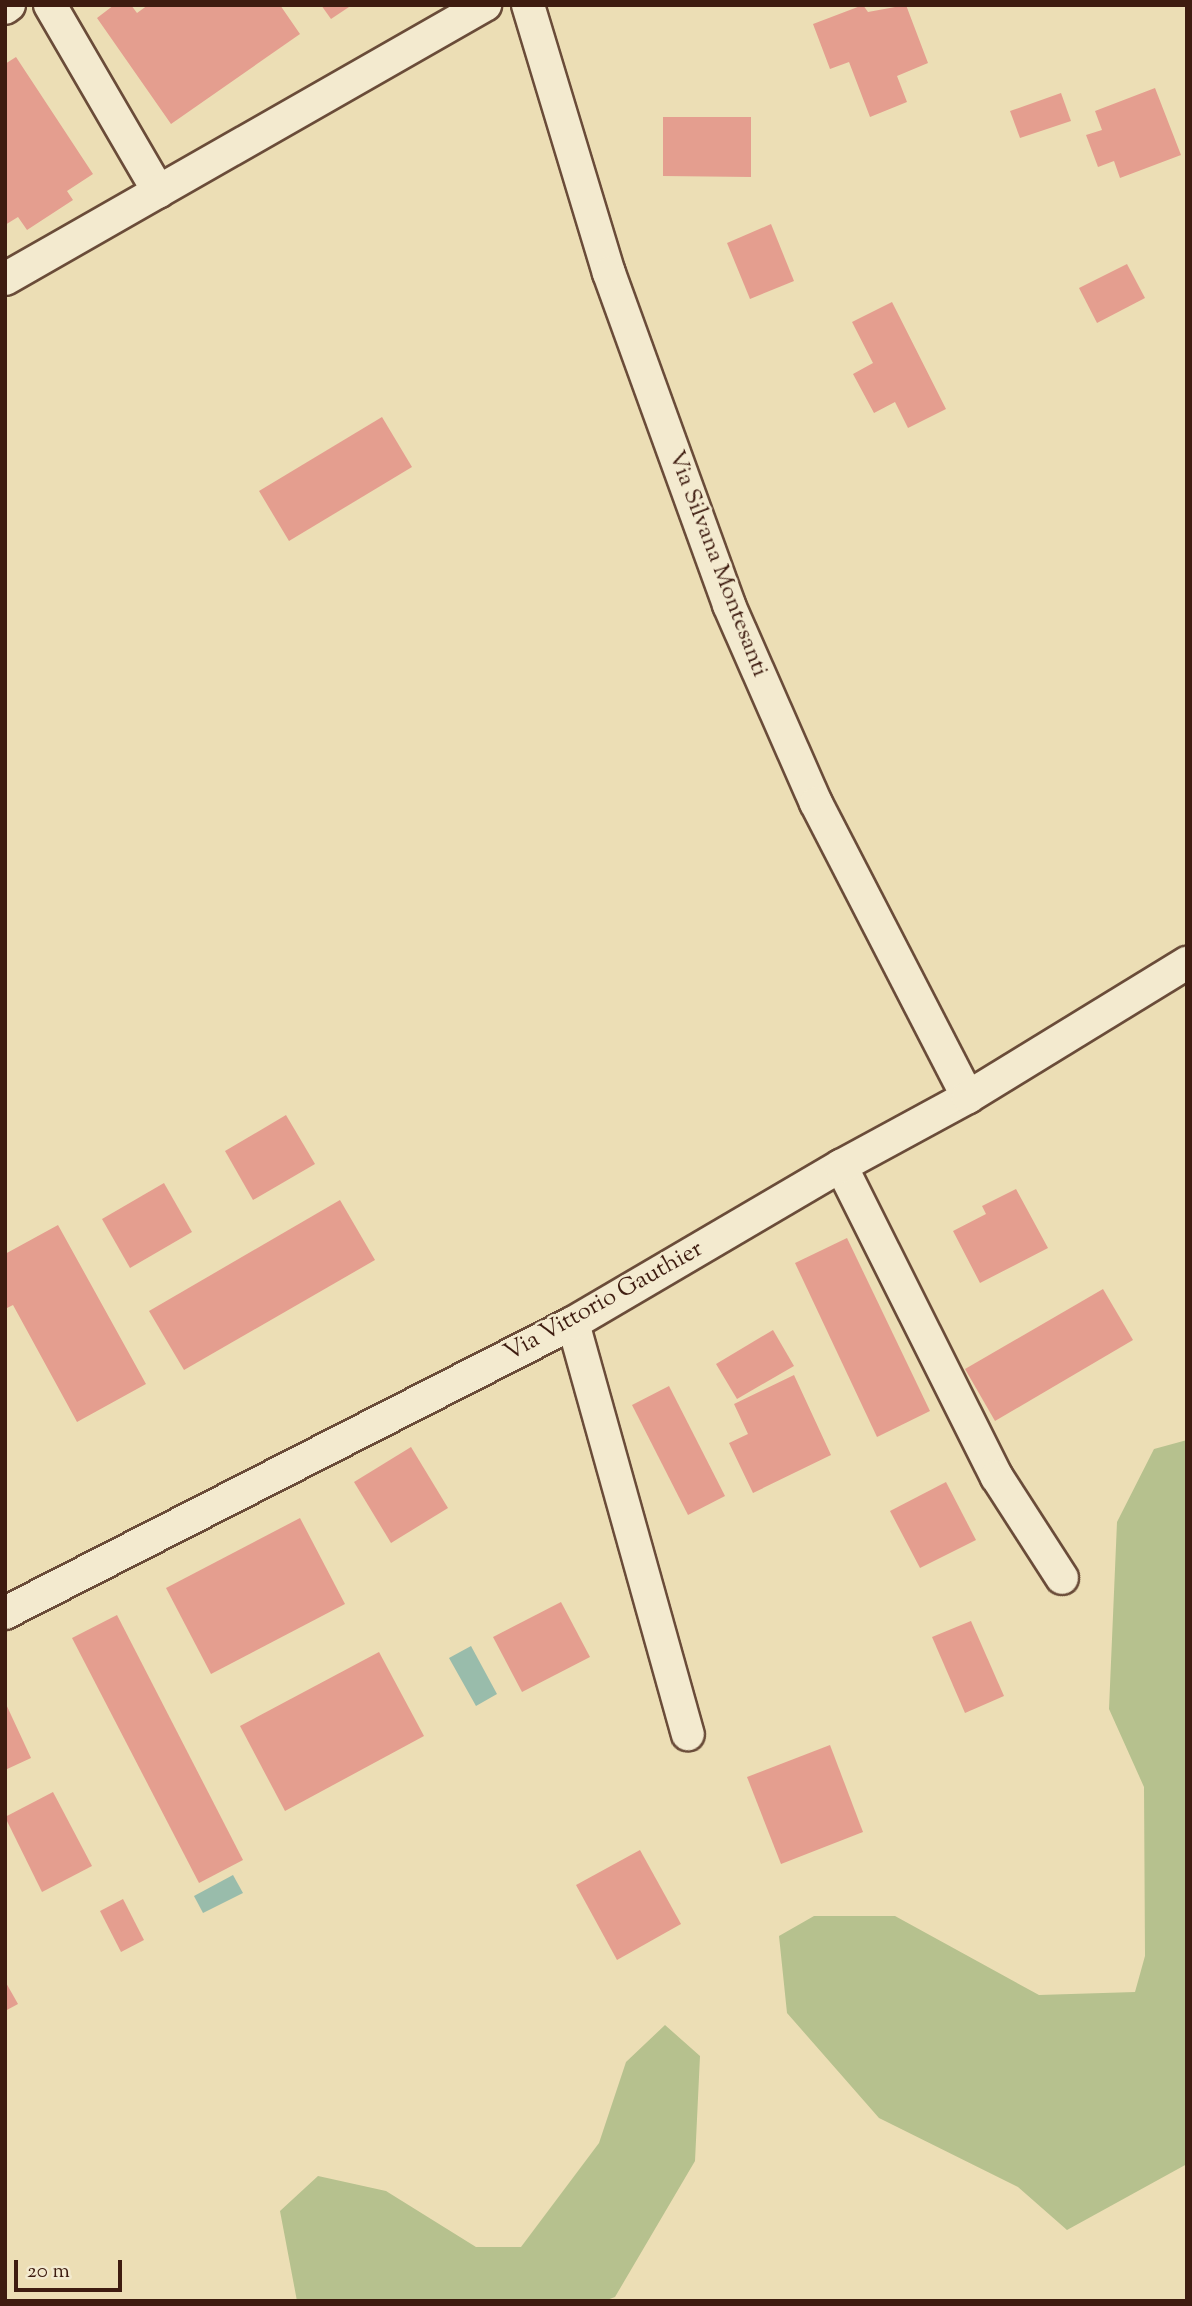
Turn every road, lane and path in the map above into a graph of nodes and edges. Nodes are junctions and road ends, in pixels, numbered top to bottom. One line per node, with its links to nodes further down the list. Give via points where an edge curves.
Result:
1 (50, 5): 4 (street)
2 (485, 5): 4 (street)
3 (528, 5): 7 (street, Via Silvana Montesanti, via 609,273 729,605 816,803)
4 (159, 192): 5 (street)
5 (5, 279)
6 (1187, 963): 7 (street, Via Vittorio Gauthier)
7 (968, 1097): 8 (street, Via Vittorio Gauthier)
8 (841, 1166): 9 (street, Via Vittorio Gauthier); 10 (street, via 997,1477)
9 (573, 1323): 11 (street, Via Vittorio Gauthier); 12 (street)
10 (1062, 1578)
11 (5, 1613)
12 (688, 1734)

